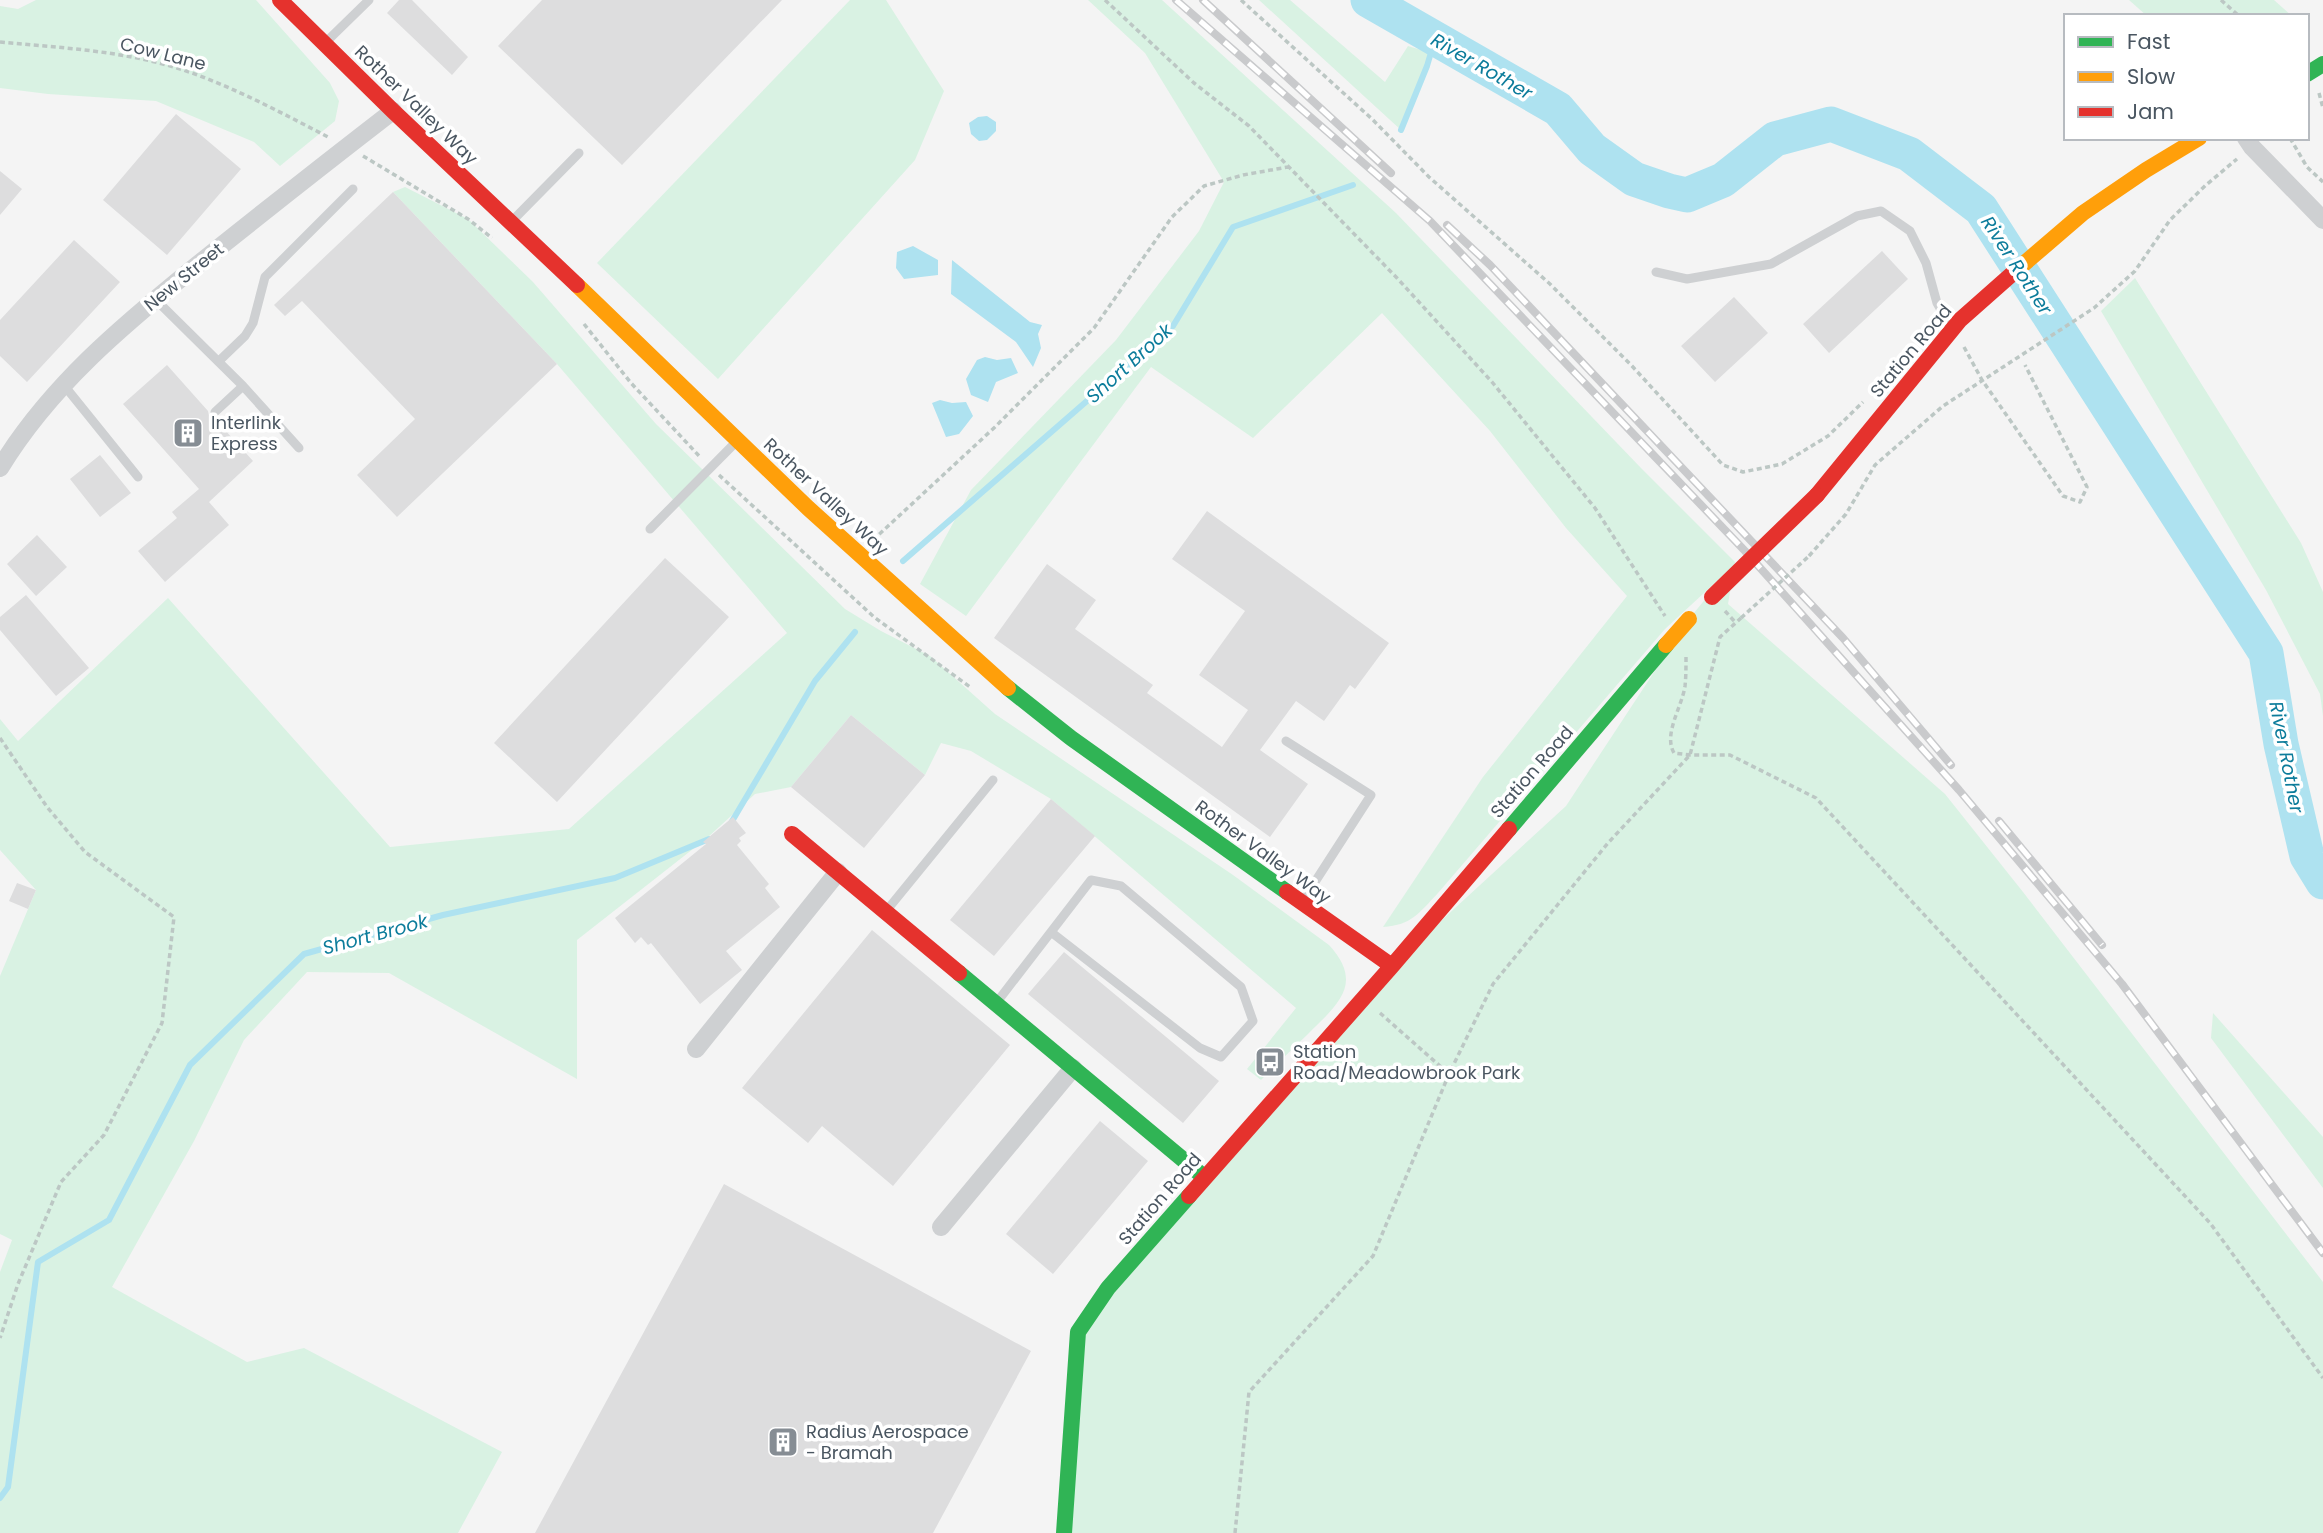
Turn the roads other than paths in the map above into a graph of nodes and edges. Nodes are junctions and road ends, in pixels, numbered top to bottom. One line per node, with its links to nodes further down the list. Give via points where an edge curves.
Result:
1 (280, 0): 3 (street, Rother Valley Way)
2 (369, 0): 3 (lane)
3 (324, 44): 4 (street, Rother Valley Way)
4 (393, 111): 10 (street, Rother Valley Way); 12 (street, New Street)
5 (2196, 140): 13 (street, Station Road, via 2104,198)
6 (2249, 143): 9 (street)
7 (579, 153): 10 (lane)
8 (353, 189): 14 (lane, via 265,277 253,323)
9 (2323, 220)
10 (511, 222): 18 (street, Rother Valley Way)
11 (1656, 272): 13 (lane, via 1687,279 1771,264 1857,216 1881,211 1910,232)
12 (155, 299): 14 (lane); 15 (street, New Street)
13 (1952, 329): 30 (street, Station Road, bridge, via 1817,495 1689,618 1674,646)
14 (219, 361): 16 (lane)
15 (63, 384): 20 (street, New Street); 21 (lane)
16 (243, 386): 17 (lane); 19 (lane)
17 (215, 412)
18 (738, 441): 22 (lane); 27 (street, Rother Valley Way, via 939,628 1035,710)
19 (299, 448)
20 (0, 468)
21 (138, 477)
22 (650, 529)
23 (1286, 741): 27 (lane, via 1371,795)
24 (993, 780): 28 (lane)
25 (792, 834): 26 (street)
26 (838, 872): 28 (street); 32 (street)
27 (1301, 903): 30 (street, Rother Valley Way)
28 (886, 912): 31 (street)
29 (1051, 932): 29 (lane, via 1091,880 1121,886 1241,987 1253,1021 1221,1057 1200,1048); 31 (lane)
30 (1392, 966): 34 (street, Station Road)
31 (996, 1003): 33 (street)
32 (696, 1049)
33 (1073, 1068): 34 (street); 35 (street)
34 (1204, 1177): 36 (street, Station Road, via 1108,1288 1078,1332)
35 (941, 1227)
36 (1064, 1533)

